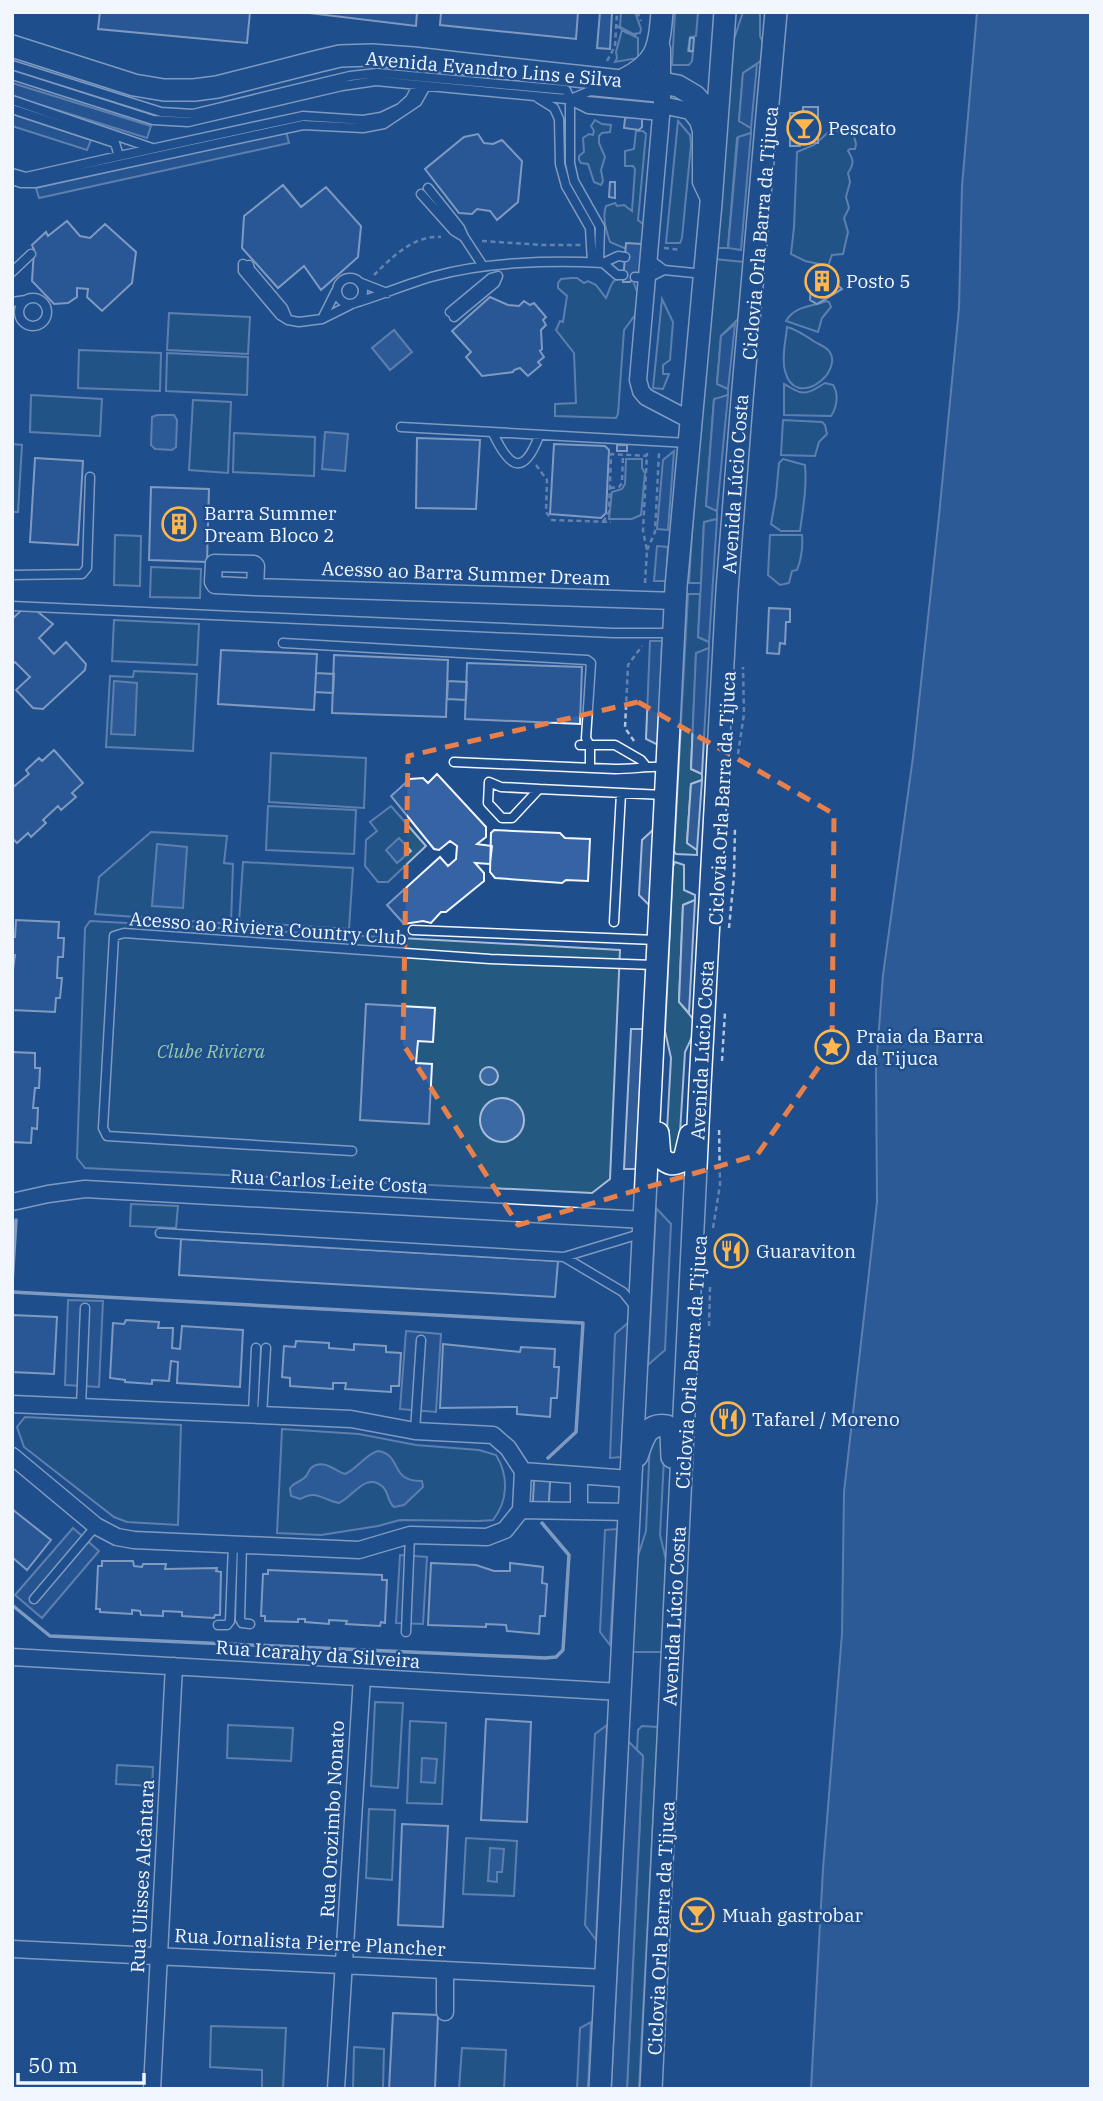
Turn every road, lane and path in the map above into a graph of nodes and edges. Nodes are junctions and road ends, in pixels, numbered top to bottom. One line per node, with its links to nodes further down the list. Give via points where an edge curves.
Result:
1 (662, 12): 6 (main road)
2 (725, 12): 18 (main road)
3 (618, 13): 5 (path)
4 (776, 13): 90 (main road, Avenida Lúcio Costa, via 729,563)
5 (617, 26): 6 (path, via 629,34); 10 (path, via 611,55)
6 (660, 38): 11 (main road, via 643,69); 16 (street)
7 (12, 46): 10 (main road, Avenida Evandro Lins e Silva, via 134,85 164,90 217,87 340,56 372,55)
8 (12, 65): 14 (lane, via 161,112 193,114 377,73 566,90)
9 (12, 75): 12 (lane, via 153,120 173,122 376,81)
10 (595, 78): 11 (main road, Avenida Evandro Lins e Silva)
11 (621, 81): 16 (main road, Avenida Evandro Lins e Silva)
12 (422, 86): 13 (lane); 19 (lane, via 400,108 381,117 303,116); 22 (lane, via 417,102 384,124 363,128 303,125 35,183)
13 (535, 96): 14 (lane); 28 (lane, via 554,108 559,120 560,164 566,186 590,228)
14 (570, 99): 16 (lane, via 590,91); 16 (lane, via 588,109); 28 (lane, via 570,163 574,181 600,227)
15 (12, 100): 19 (lane)
16 (661, 102): 18 (main road, Avenida Evandro Lins e Silva, via 678,86 695,96); 24 (street, via 690,111 698,121 701,182); 27 (street)
17 (12, 109): 20 (lane, via 116,143)
18 (716, 126): 24 (main road)
19 (152, 148): 20 (lane)
20 (118, 156): 21 (lane, via 26,177)
21 (12, 173)
22 (12, 180)
23 (425, 191): 31 (lane)
24 (711, 203): 34 (main road)
25 (32, 254): 33 (lane)
26 (625, 257): 28 (lane)
27 (645, 258): 32 (lane); 36 (street)
28 (598, 263): 29 (lane); 35 (lane)
29 (514, 264): 31 (lane); 44 (lane)
30 (246, 265): 45 (lane, via 243,271 280,315 299,322)
31 (483, 266): 39 (lane, via 434,276)
32 (664, 270): 34 (lane); 36 (lane)
33 (12, 272)
34 (704, 274): 47 (main road)
35 (624, 275)
36 (642, 277): 47 (street, via 638,386 646,397)
37 (359, 282): 38 (lane, via 342,280); 39 (lane); 42 (lane, via 363,290)
38 (336, 292): 42 (lane, via 342,302); 45 (lane)
39 (387, 293): 42 (lane)
40 (26, 300): 41 (lane); 46 (lane, via 19,311); 46 (lane, via 43,303 47,315 38,326)
41 (12, 302)
42 (354, 303): 45 (lane)
43 (12, 310): 46 (lane)
44 (452, 315)
45 (322, 319)
46 (22, 320)
47 (690, 420): 53 (main road)
48 (401, 427): 49 (lane)
49 (493, 433): 50 (lane); 55 (lane, via 509,460 520,463)
50 (539, 436): 51 (lane); 55 (lane)
51 (647, 441): 52 (lane); 56 (path)
52 (660, 442): 53 (lane); 61 (path, via 655,532)
53 (688, 443): 65 (main road)
54 (623, 455): 56 (path); 58 (path, via 622,483); 58 (path, via 611,454)
55 (531, 456): 59 (path, via 547,480 546,512 552,520)
56 (647, 456): 61 (path, via 643,531)
57 (90, 477): 62 (lane, via 87,568 82,574)
58 (610, 488): 59 (path, via 609,512)
59 (603, 522): 60 (path)
60 (611, 523)
61 (647, 550): 64 (path)
62 (12, 575)
63 (255, 587): 64 (street, Acesso ao Barra Summer Dream)
64 (644, 600): 65 (street, Acesso ao Barra Summer Dream)
65 (676, 601): 68 (main road)
66 (12, 606): 67 (lane)
67 (653, 633): 68 (lane); 75 (path, via 628,665 625,728 640,748)
68 (675, 633): 76 (main road)
69 (283, 643): 72 (lane, via 587,660 591,663 586,737)
70 (743, 659): 73 (path, Ciclovia Orla Barra da Tijuca, via 744,714)
71 (580, 745): 72 (lane)
72 (590, 746): 75 (lane, via 615,745); 77 (lane)
73 (738, 757)
74 (454, 762): 77 (lane)
75 (643, 762): 76 (lane); 77 (lane, via 629,769)
76 (668, 767): 80 (main road)
77 (590, 768)
78 (539, 789): 78 (lane, via 489,782 488,803 502,818 512,818); 79 (lane)
79 (621, 793): 80 (lane); 82 (lane)
80 (667, 795): 85 (main road)
81 (735, 827): 83 (path, Ciclovia Orla Barra da Tijuca)
82 (614, 922)
83 (729, 929)
84 (413, 930): 85 (lane)
85 (659, 940): 86 (main road)
86 (657, 965): 89 (main road); 92 (lane, Acesso ao Riviera Country Club, via 477,958 124,933 114,936 103,1128 107,1136)
87 (724, 1013): 88 (path)
88 (722, 1060)
89 (653, 1068): 90 (main road, via 660,1157 668,1164 684,1160); 94 (main road)
90 (700, 1085): 117 (main road, Avenida Lúcio Costa)
91 (718, 1120): 96 (path, Ciclovia Orla Barra da Tijuca, via 720,1185)
92 (352, 1151)
93 (12, 1202): 94 (street, Rua Carlos Leite Costa, via 85,1189)
94 (645, 1226): 97 (lane); 100 (main road)
95 (160, 1233): 97 (lane)
96 (712, 1235)
97 (564, 1257): 100 (lane, via 623,1293)
98 (710, 1282): 101 (path, Ciclovia Orla Barra da Tijuca)
99 (85, 1308): 106 (lane)
100 (640, 1315): 111 (main road)
101 (708, 1332)
102 (421, 1340): 108 (lane)
103 (256, 1348): 107 (lane)
104 (266, 1348): 107 (lane)
105 (12, 1404): 106 (street)
106 (81, 1407): 107 (street)
107 (257, 1415): 108 (street, via 351,1419)
108 (415, 1431): 110 (street, via 493,1435)
109 (12, 1456): 116 (street)
110 (523, 1471): 112 (street); 113 (street)
111 (631, 1475): 112 (street); 115 (main road); 117 (main road, via 645,1433 651,1427 667,1426)
112 (579, 1476): 114 (street)
113 (521, 1510): 114 (street); 118 (street, via 505,1530 487,1537)
114 (579, 1510): 115 (street)
115 (629, 1512): 127 (main road)
116 (96, 1525): 119 (street, via 134,1540); 120 (lane)
117 (678, 1532): 137 (main road, Avenida Lúcio Costa)
118 (410, 1535): 119 (street, via 359,1550); 123 (lane)
119 (237, 1545): 121 (lane, via 240,1619); 122 (lane, via 230,1621)
120 (34, 1599)
121 (250, 1624)
122 (218, 1625)
123 (406, 1632)
124 (12, 1657): 125 (street, Rua Icarahy da Silveira)
125 (174, 1666): 126 (street, Rua Icarahy da Silveira); 129 (street, Rua Ulisses Alcântara)
126 (362, 1677): 127 (street, Rua Icarahy da Silveira); 130 (street, Rua Orozimbo Nonato)
127 (620, 1692): 132 (main road)
128 (12, 1949): 129 (street, Rua Jornalista Pierre Plancher)
129 (159, 1957): 130 (street, Rua Jornalista Pierre Plancher); 134 (street, Rua Ulisses Alcântara)
130 (344, 1965): 131 (street, Rua Jornalista Pierre Plancher); 135 (street, Rua Orozimbo Nonato)
131 (445, 1969): 132 (street, Rua Jornalista Pierre Plancher); 133 (street)
132 (606, 1978): 136 (main road)
133 (445, 2012)
134 (152, 2089)
135 (337, 2089)
136 (600, 2089)
137 (651, 2089)

